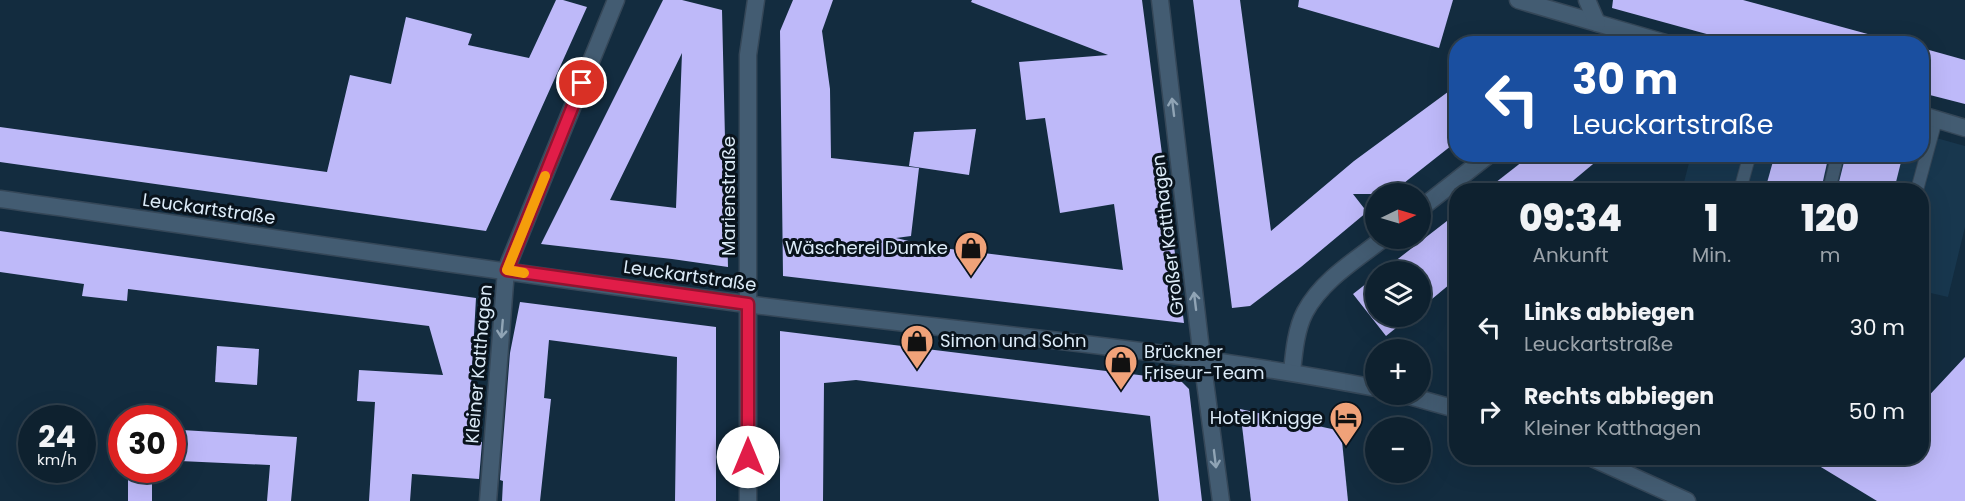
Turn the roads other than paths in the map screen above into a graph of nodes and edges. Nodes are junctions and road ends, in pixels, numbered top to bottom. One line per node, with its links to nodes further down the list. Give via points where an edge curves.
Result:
1 (616, 0): 22 (street, Kleiner Katthagen)
2 (756, 0): 23 (street, Marienstraße, via 748,55)
3 (1160, 0): 24 (street, Großer Katthagen, one-way to 3)
4 (1518, 0): 6 (street)
5 (1587, 0): 6 (street)
6 (1597, 23): 7 (street)
7 (1626, 36)
8 (1929, 118): 9 (street)
9 (1965, 128)
10 (1480, 162): 14 (street)
11 (1748, 162): 15 (lane)
12 (1836, 162): 16 (lane)
13 (1922, 162): 17 (lane)
14 (1453, 183)
15 (1742, 183)
16 (1830, 183)
17 (1918, 183)
18 (1449, 186): 20 (street)
19 (0, 199): 22 (street, Leuckartstraße)
20 (1431, 200)
21 (1370, 249): 25 (street, via 1322,287 1305,313)
22 (507, 270): 23 (street, Leuckartstraße); 30 (street, Kleiner Katthagen, one-way to 30)
23 (748, 304): 24 (street, Leuckartstraße); 31 (street, Marienstraße)
24 (1202, 359): 25 (street, Leuckartstraße); 32 (street, Großer Katthagen, one-way to 32)
25 (1292, 372): 26 (street, Leuckartstraße)
26 (1365, 385)
27 (1431, 402): 28 (street)
28 (1449, 407)
29 (1608, 465): 33 (street)
30 (488, 501)
31 (748, 501)
32 (1221, 501)
33 (1688, 501)

